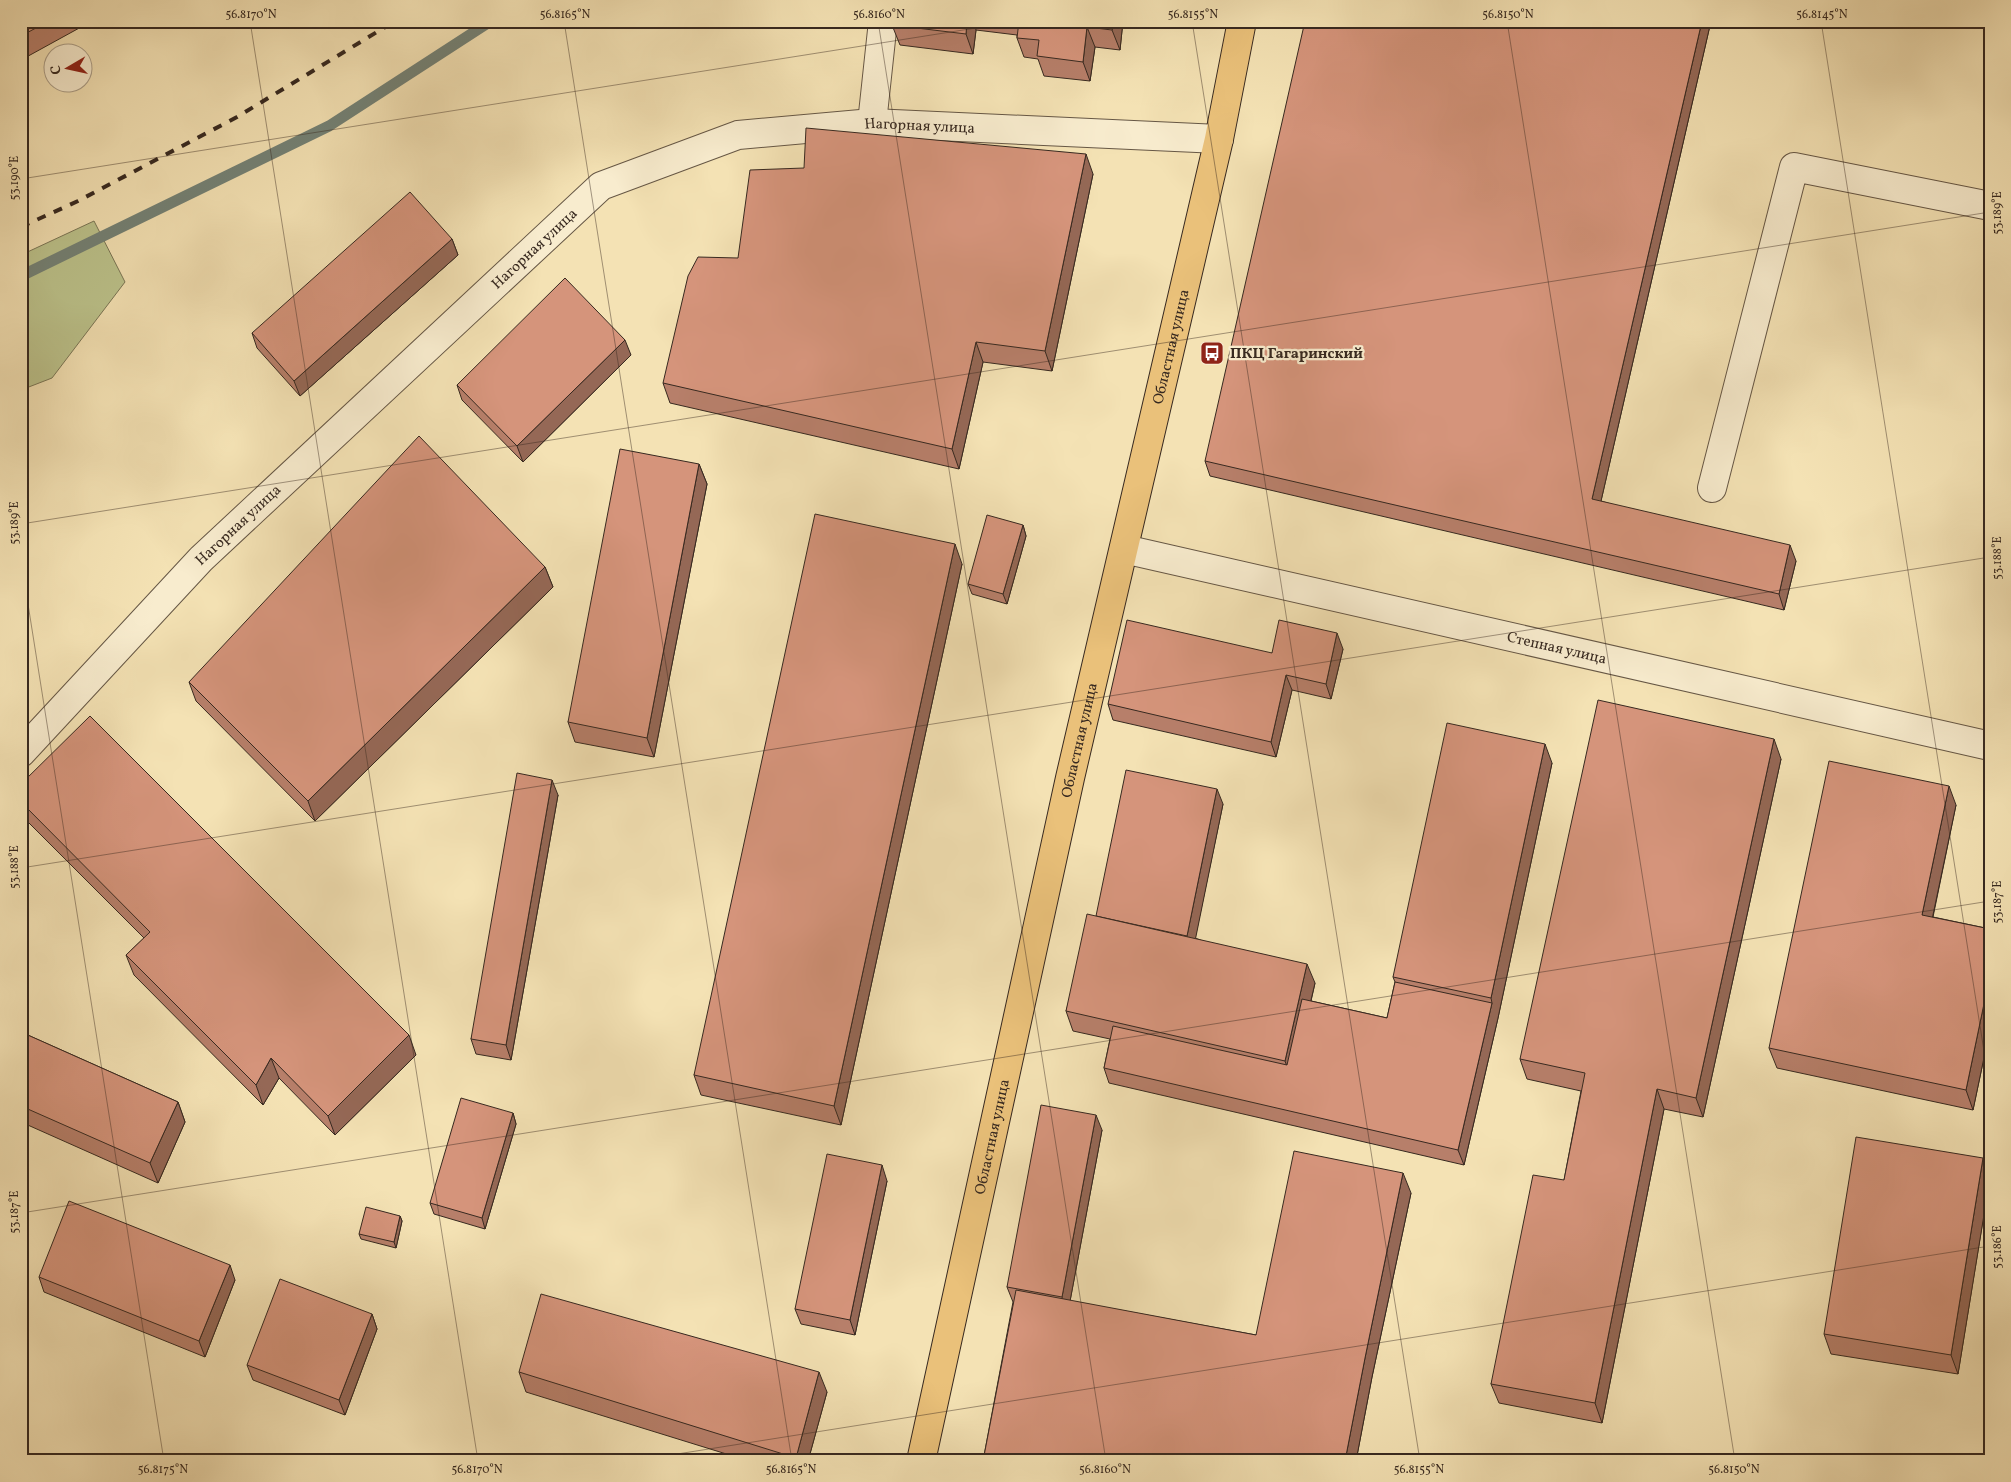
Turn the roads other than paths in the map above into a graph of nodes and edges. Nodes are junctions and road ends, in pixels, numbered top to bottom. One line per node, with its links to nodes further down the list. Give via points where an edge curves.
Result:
1 (883, 21): 3 (street)
2 (1242, 21): 4 (main road, Областная улица)
3 (872, 123): 4 (street, Нагорная улица); 9 (street, Нагорная улица, via 738,136 601,186 201,559)
4 (1218, 139): 7 (main road, Областная улица)
5 (1990, 206): 6 (street, via 1794,167)
6 (1712, 488)
7 (1124, 550): 8 (street, Степная улица); 10 (main road, Областная улица, via 1070,778)
8 (1990, 746)
9 (21, 753)
10 (921, 1461)

